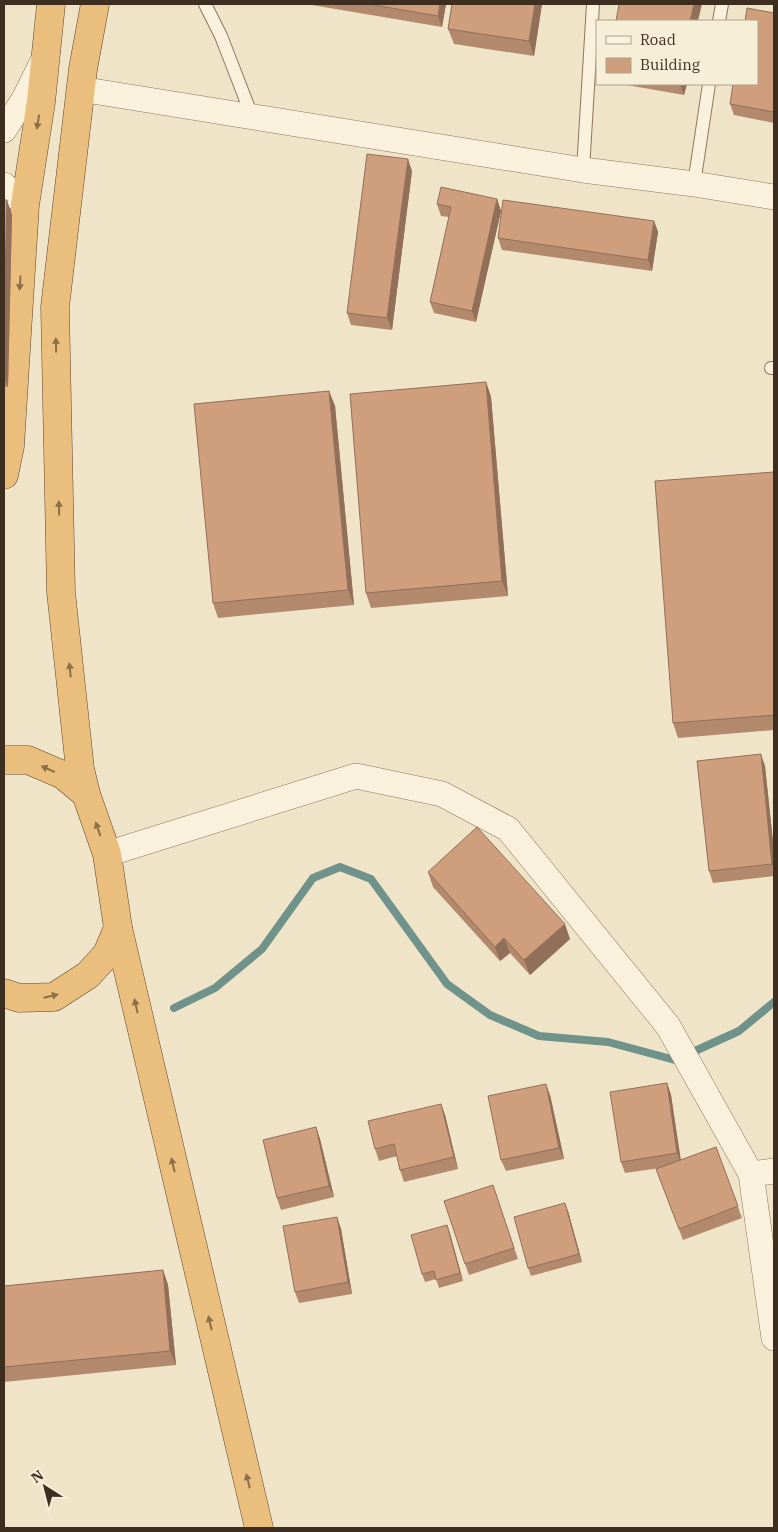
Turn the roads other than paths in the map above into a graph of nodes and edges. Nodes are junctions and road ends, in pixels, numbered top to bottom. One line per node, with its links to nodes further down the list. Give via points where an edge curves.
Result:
1 (51, 4): 7 (highway)
2 (95, 4): 9 (highway)
3 (205, 4): 10 (lane)
4 (593, 4): 12 (lane)
5 (722, 4): 6 (lane)
6 (719, 20)
7 (46, 56): 11 (street); 16 (highway, one-way to 16)
8 (709, 85): 13 (lane)
9 (80, 89): 10 (street); 20 (highway, one-way to 9, via 80,769 61,592 55,307)
10 (252, 116): 12 (street)
11 (4, 130)
12 (583, 170): 13 (street)
13 (694, 184): 15 (street)
14 (4, 185): 16 (street)
15 (774, 197)
16 (25, 205): 17 (highway, one-way to 17)
17 (7, 432): 18 (highway, via 10,446)
18 (4, 475)
19 (4, 760): 20 (highway, one-way to 19, via 63,775 28,760)
20 (86, 794): 21 (highway, one-way to 20)
21 (107, 854): 22 (highway); 24 (street, via 356,776 442,794 508,829 668,1026 710,1102)
22 (118, 928): 23 (highway, one-way to 22, via 19,998 54,997 88,974 107,954); 26 (highway, one-way to 22)
23 (4, 993)
24 (763, 1173): 25 (street)
25 (774, 1338)
26 (260, 1528)

